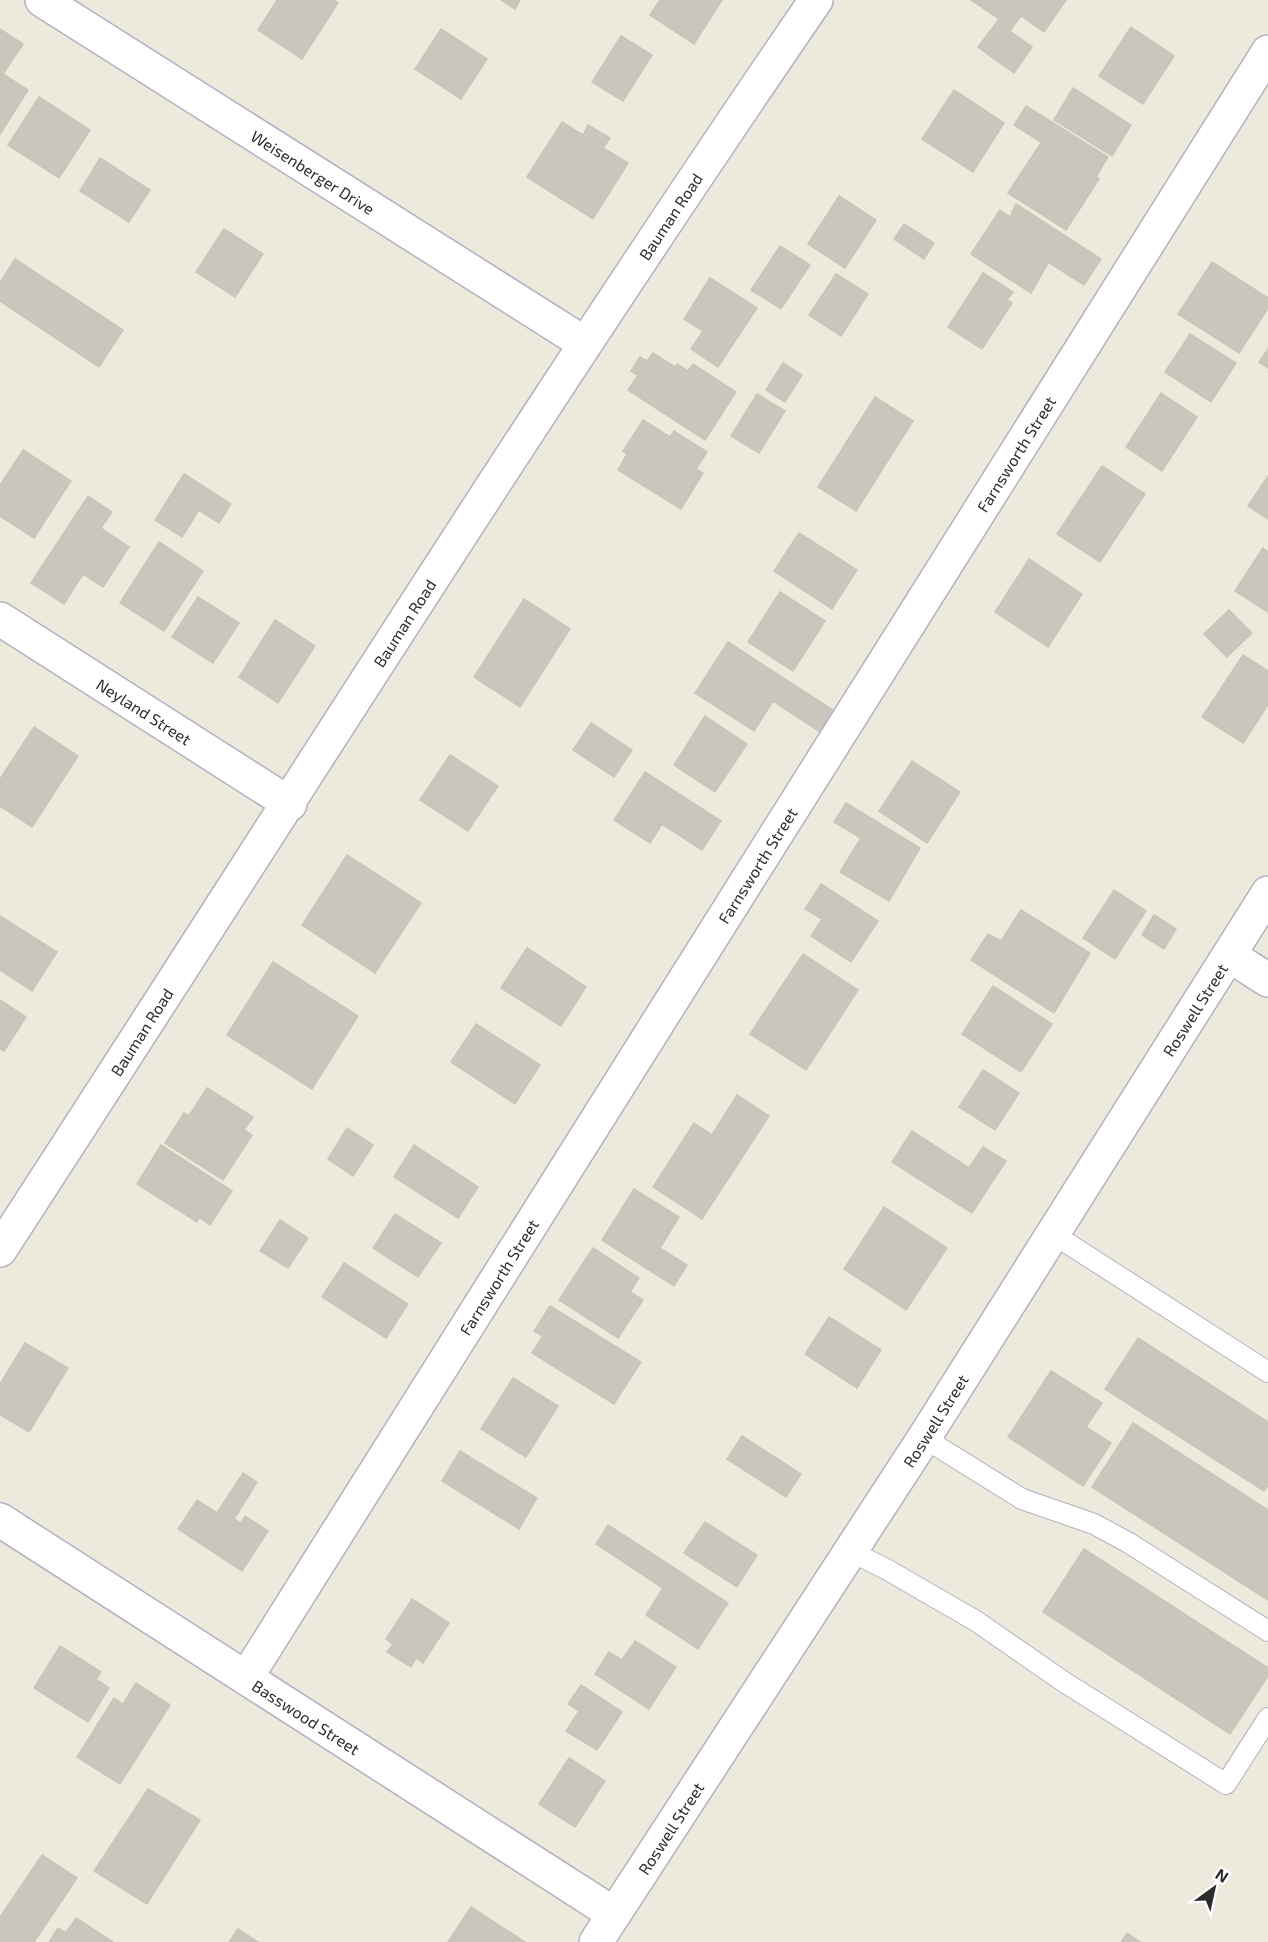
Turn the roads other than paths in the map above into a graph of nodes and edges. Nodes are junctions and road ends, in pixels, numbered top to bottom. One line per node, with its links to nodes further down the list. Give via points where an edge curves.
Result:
1 (42, 0): 4 (street, Weisenberger Drive)
2 (816, 0): 4 (street, Bauman Road)
3 (1268, 52): 17 (street, Farnsworth Street)
4 (584, 343): 6 (street, Bauman Road)
5 (0, 619): 6 (street, Neyland Street)
6 (290, 804): 11 (street, Bauman Road)
7 (1268, 893): 8 (street, Roswell Street)
8 (1228, 955): 9 (street); 10 (street, Roswell Street)
9 (1268, 980)
10 (1053, 1234): 12 (lane); 13 (street, Roswell Street)
11 (0, 1250)
12 (1268, 1371)
13 (924, 1438): 15 (street, Roswell Street); 16 (lane, via 1022,1498 1094,1524 1129,1543)
14 (0, 1520): 17 (street, Basswood Street)
15 (850, 1551): 18 (lane, via 976,1621 1064,1682 1226,1784); 19 (street, Roswell Street)
16 (1268, 1631)
17 (246, 1678): 19 (street, Basswood Street)
18 (1268, 1718)
19 (614, 1914): 20 (street, Roswell Street)
20 (596, 1942)

